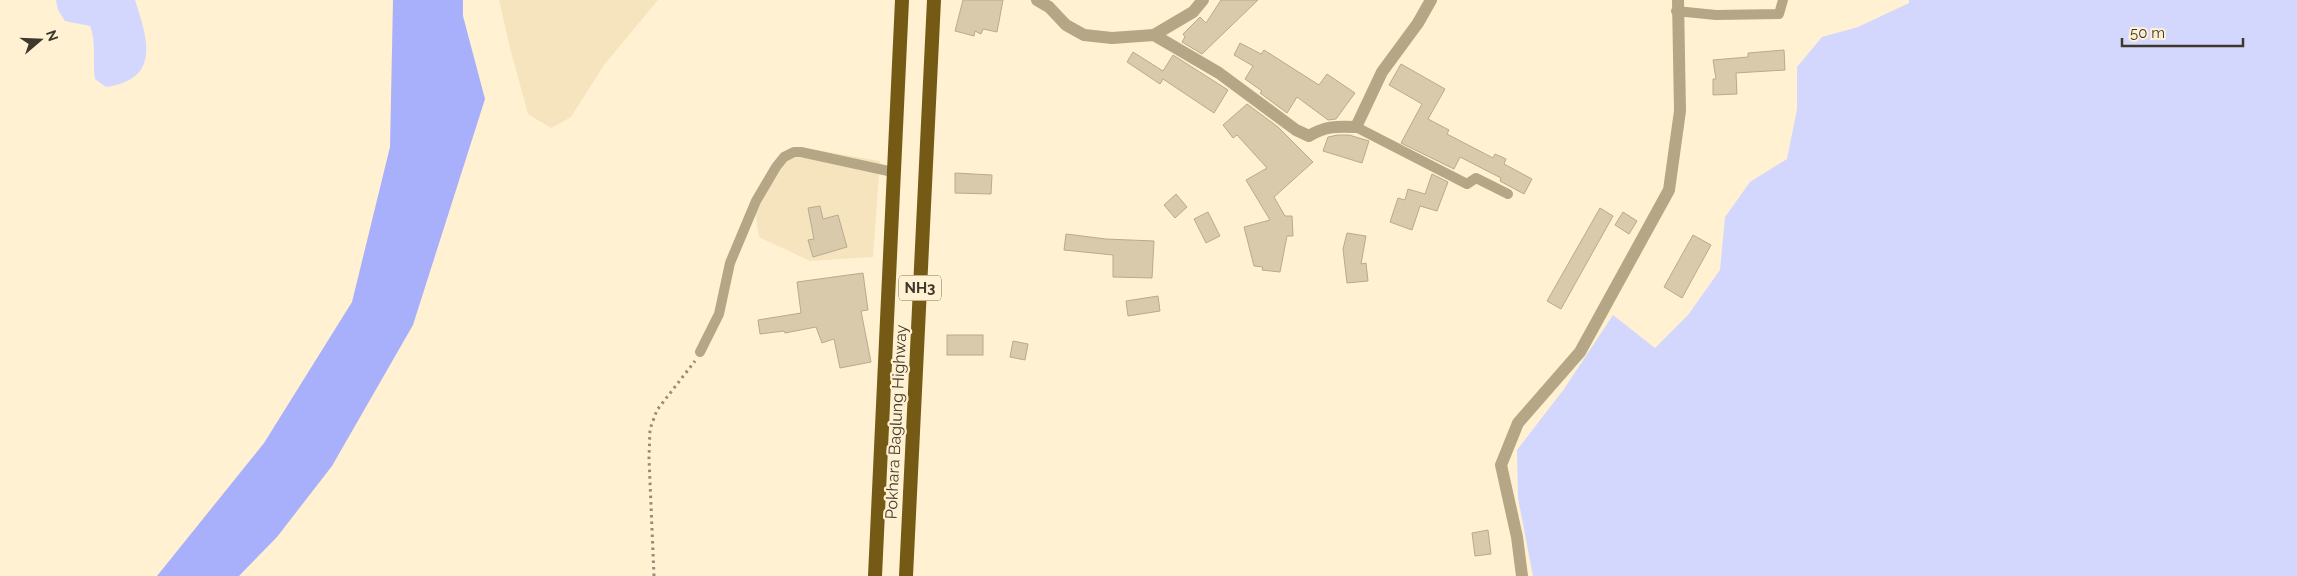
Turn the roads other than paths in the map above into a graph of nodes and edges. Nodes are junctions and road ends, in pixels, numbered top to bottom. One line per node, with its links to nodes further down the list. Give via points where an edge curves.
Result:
1 (902, 0): 10 (highway, Pokhara Baglung Highway)
2 (934, 0): 14 (highway, Pokhara Baglung Highway / NH3)
3 (1037, 0): 8 (street, via 1049,7 1066,25 1084,35 1112,38)
4 (1204, 0): 8 (street, via 1193,12)
5 (1431, 0): 9 (street, via 1382,72)
6 (1783, 0): 7 (lane, via 1779,14 1716,15)
7 (1677, 5): 15 (street, via 1680,111 1669,190 1580,352 1518,423 1501,464)
8 (1154, 34): 9 (street, via 1219,73 1296,130 1309,136 1322,128)
9 (1356, 127): 11 (lane, via 1467,184 1476,178)
10 (893, 172): 12 (lane, via 801,152 784,157 766,182 742,230 727,273 719,314); 13 (highway, Pokhara Baglung Highway)
11 (1508, 194)
12 (700, 352)
13 (875, 576)
14 (906, 576)
15 (1522, 576)

